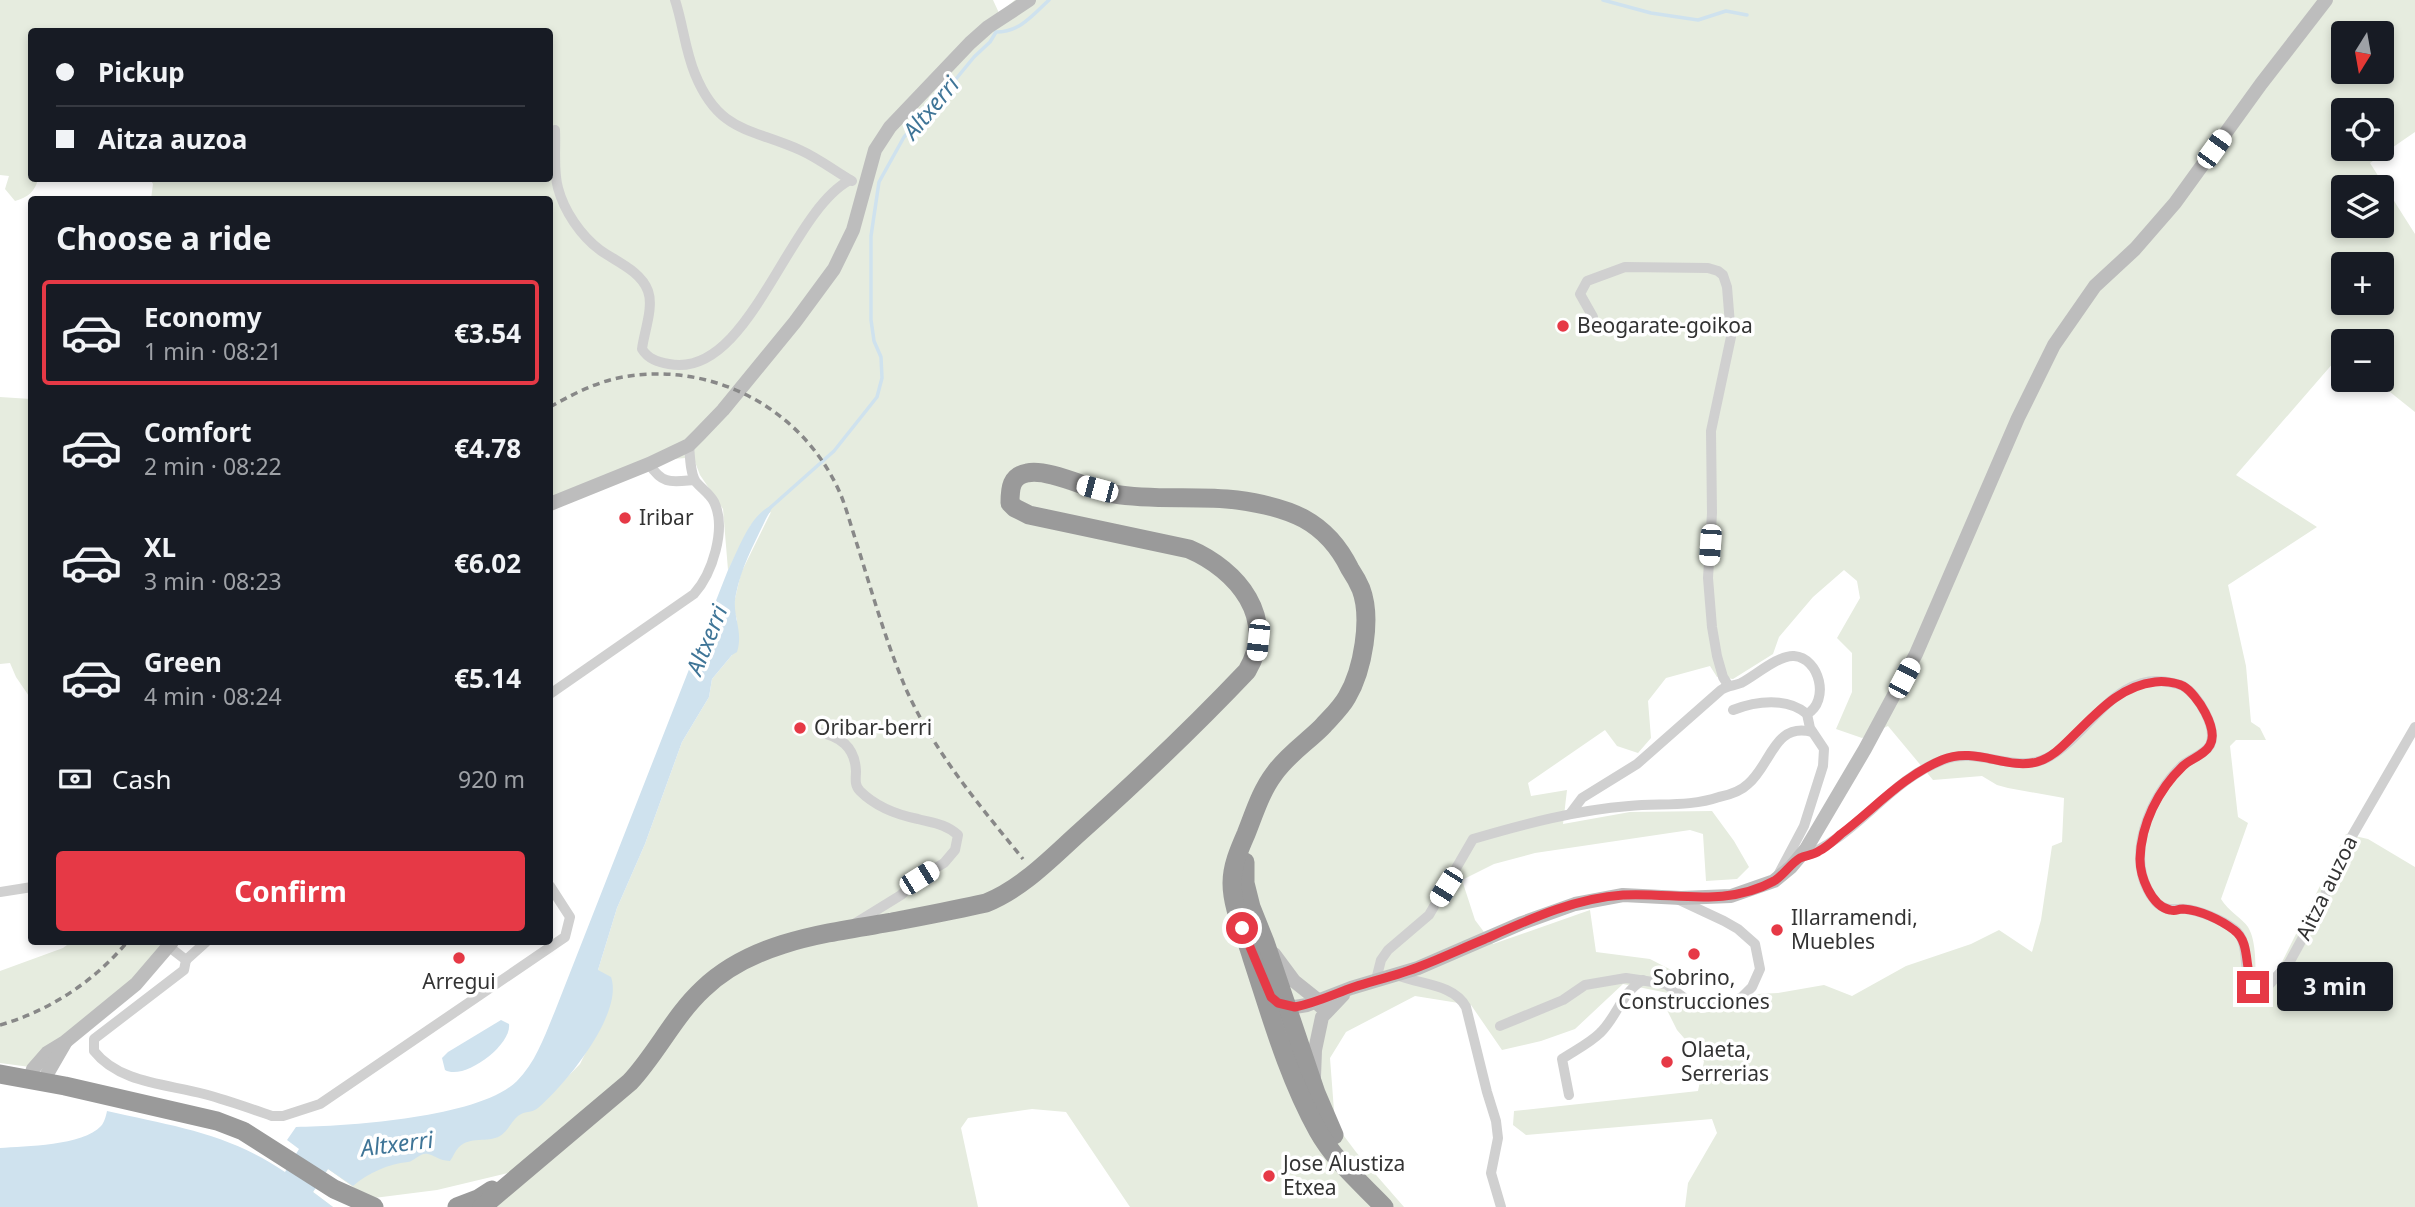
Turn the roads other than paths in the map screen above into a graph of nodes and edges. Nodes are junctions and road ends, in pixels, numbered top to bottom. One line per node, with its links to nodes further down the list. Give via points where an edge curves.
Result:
1 (675, 0): 5 (street, via 696,76 724,117 741,129 801,150)
2 (1029, 0): 6 (main road, via 970,43 896,121 875,150)
3 (2326, 0): 20 (main road, via 2175,203 2095,286 2054,345 1916,654 1866,749)
4 (555, 130): 5 (street, via 558,187 567,211 598,249 624,265 647,288 650,299 642,349 653,359 677,365 694,363 735,334 810,221)
5 (849, 180): 6 (street)
6 (864, 188): 8 (main road, via 845,250 821,288 723,410)
7 (1593, 317): 12 (street, via 1580,293 1587,281 1625,267 1708,268 1718,271 1726,282 1731,337 1711,431 1708,578 1717,656)
8 (689, 445): 9 (main road); 10 (street)
9 (649, 464): 10 (street, via 667,482); 11 (main road)
10 (694, 480): 13 (street, via 718,514 719,536 705,582)
11 (553, 503)
12 (1728, 685): 15 (street, via 1782,657 1802,658 1810,663 1820,691 1815,709); 19 (street, via 1637,764 1581,798)
13 (553, 692)
14 (1733, 710): 15 (street, via 1763,702)
15 (1807, 714): 18 (street)
16 (2415, 727): 20 (street, Aitza auzoa, via 2348,843 2288,964 2259,990 2248,976 2244,939 2235,930 2209,916 2164,908 2145,883 2140,862 2144,831 2154,805 2185,764 2211,744 2209,720 2183,686 2141,683 2118,694 2059,750 2035,763 1965,754 1942,760 1895,788 1819,852)
17 (818, 732): 26 (street, via 838,737 848,747 861,792 889,810 943,825 958,835 955,850 944,863)
18 (1812, 732): 19 (street, via 1787,732 1749,784 1718,798); 21 (street, via 1824,748 1823,766 1804,826)
19 (1570, 814): 33 (street, via 1473,839 1429,915 1381,960)
20 (1799, 858): 21 (main road)
21 (1775, 880): 25 (main road, via 1731,896)
22 (28, 888): 24 (street)
23 (553, 891): 31 (street, via 570,917 565,937 320,1104 283,1116 122,1074 94,1051 94,1039 184,970)
24 (0, 892)
25 (1673, 898): 32 (main road, via 1623,895 1574,904); 34 (street, via 1738,929 1755,944 1760,969 1742,997 1716,1005 1688,1001 1666,984)
26 (848, 929): 27 (highway, via 986,904 1010,892 1191,728 1247,671 1257,654 1257,627 1250,603 1223,567 1189,550 1029,515 1015,508 1010,503 1017,476 1042,473 1114,494 1208,496 1270,504 1311,521 1340,548 1362,591 1364,652 1357,678 1320,729 1272,776 1235,861 1232,883 1237,910); 49 (highway, via 782,944 751,957 704,988 631,1082)
27 (1257, 944): 36 (main road); 37 (highway, via 1271,997); 45 (highway, via 1287,1063)
28 (169, 945): 40 (main road, via 136,984)
29 (171, 945): 31 (street)
30 (202, 945): 31 (street)
31 (186, 960)
32 (1396, 974): 33 (main road); 53 (street, via 1445,989 1466,1007 1496,1121 1498,1138 1491,1172)
33 (1376, 980): 35 (main road)
34 (1643, 980): 39 (street, via 1585,985 1563,1000); 46 (street, via 1623,998 1601,1032 1562,1059)
35 (1351, 988): 36 (main road); 38 (main road)
36 (1316, 998): 37 (main road, via 1293,1000); 38 (main road)
37 (1287, 1006): 45 (highway, via 1282,1025)
38 (1322, 1017): 45 (main road)
39 (1500, 1026)
40 (65, 1042): 41 (main road); 43 (main road, via 33,1069)
41 (57, 1057): 43 (main road); 44 (main road)
42 (0, 1074): 43 (highway)
43 (36, 1080): 44 (highway)
44 (65, 1086): 47 (highway, via 217,1121 243,1131)
45 (1307, 1092): 48 (highway)
46 (1569, 1095)
47 (334, 1189): 50 (highway); 51 (highway)
48 (1380, 1203)
49 (476, 1204): 52 (highway)
50 (351, 1207)
51 (374, 1207)
52 (457, 1207)
53 (1501, 1207)

